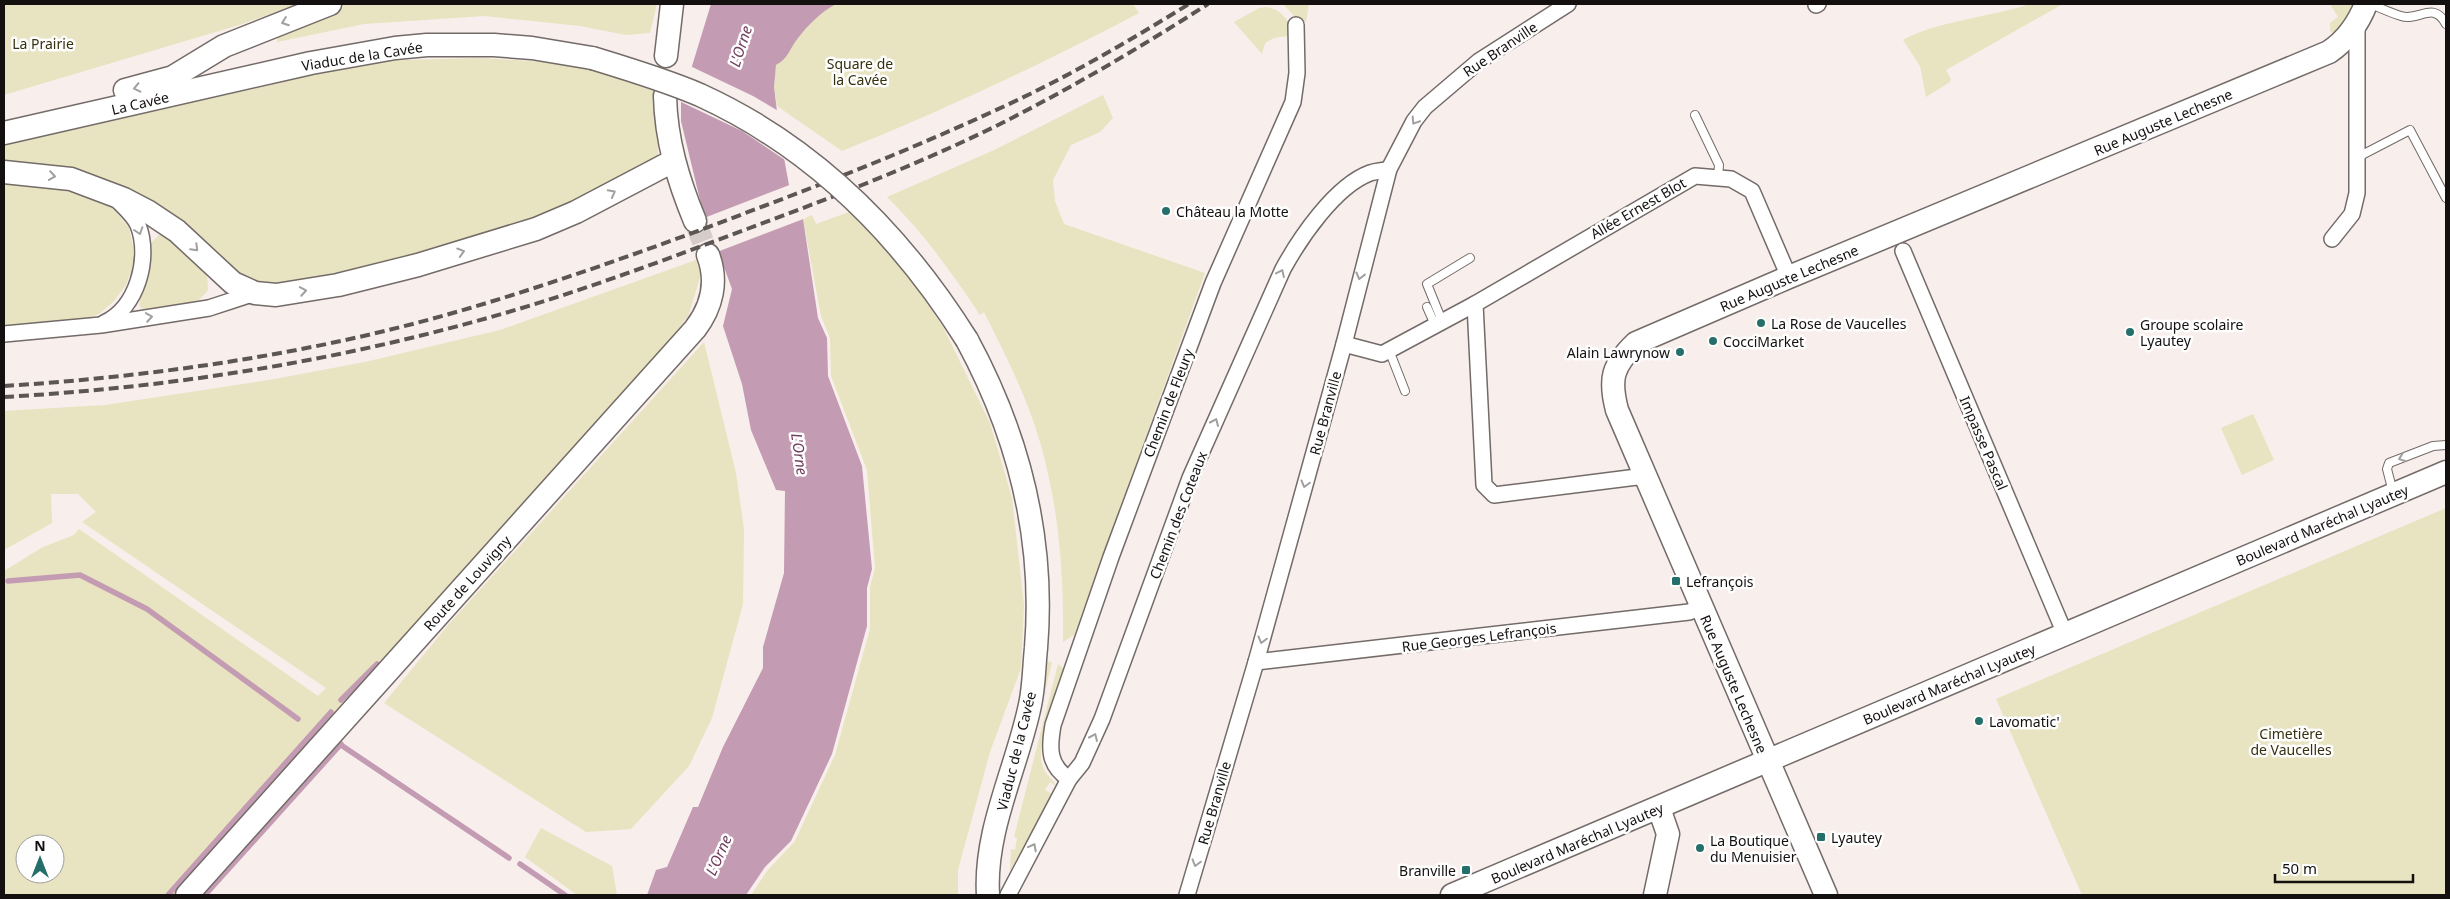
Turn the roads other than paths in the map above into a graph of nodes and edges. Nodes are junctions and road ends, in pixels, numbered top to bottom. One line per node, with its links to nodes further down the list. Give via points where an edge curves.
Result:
1 (330, 4): 13 (main road, one-way to 13, via 224,46 173,77)
2 (672, 4): 9 (main road)
3 (1568, 4): 17 (street, Rue Branville, one-way to 17, via 1479,62 1424,107)
4 (2366, 4): 6 (main road, Rue Auguste Lechesne)
5 (2371, 4): 7 (lane, via 2402,16 2433,12 2442,15)
6 (2356, 24): 15 (street); 27 (main road, Rue Auguste Lechesne, via 2339,45 2328,52)
7 (2446, 24)
8 (1296, 25): 45 (street, Chemin de Fleury, via 1297,73 1293,102 1213,283 1111,557 1053,725 1051,758 1058,770)
9 (666, 56)
10 (275, 71): 14 (main road, La Cavée); 48 (main road, Viaduc de la Cavée, bridge, via 358,54 427,45 532,48 592,58 699,95 759,127 817,166 900,246 967,340 1001,410 1018,459 1032,520 1038,615 1031,704 990,846)
11 (665, 96): 16 (main road)
12 (1695, 115): 19 (lane, via 1719,164)
13 (4, 118)
14 (4, 133)
15 (2358, 157): 21 (lane, via 2410,130); 23 (street, via 2357,194 2352,214)
16 (673, 162): 22 (main road); 28 (main road, one-way to 16, via 276,295 338,285 418,265 536,229)
17 (1389, 169): 34 (street, Rue Branville, one-way to 34); 45 (street, Chemin des Coteaux, one-way to 17, via 1082,763 1102,719 1190,478 1283,269 1298,242 1331,202 1369,173)
18 (4, 172): 20 (main road, one-way to 20, via 71,179)
19 (1718, 177): 27 (street, Allée Ernest Blot, via 1731,178 1752,191); 29 (street, Allée Ernest Blot, via 1695,176)
20 (110, 193): 28 (main road, one-way to 28, via 162,220 233,283); 32 (street, one-way to 32, via 137,223 144,251 141,273 132,293 110,320)
21 (2446, 198)
22 (695, 221)
23 (2332, 239)
24 (1903, 251): 42 (street, Impasse Pascal)
25 (708, 255): 47 (main road, Route de Louvigny, via 713,274 712,295 703,319 695,329)
26 (1470, 258): 31 (lane, via 1426,284)
27 (1789, 277): 39 (main road, Rue Auguste Lechesne, via 1636,343 1625,354 1613,373 1613,395)
28 (255, 294): 32 (street, one-way to 28, via 210,308)
29 (1475, 304): 31 (street, Allée Ernest Blot); 39 (street, via 1484,485 1494,495)
30 (1426, 307): 31 (lane)
31 (1439, 323): 35 (street, Allée Ernest Blot)
32 (101, 325): 33 (street)
33 (4, 334)
34 (1344, 344): 35 (street, Allée Ernest Blot, via 1382,354); 43 (street, Rue Branville, one-way to 43)
35 (1389, 350): 36 (lane)
36 (1404, 391)
37 (2446, 445): 40 (lane, one-way to 40, via 2433,446 2389,463 2387,469)
38 (2446, 472): 40 (main road, Boulevard Maréchal Lyautey)
39 (1646, 476): 41 (main road, Rue Auguste Lechesne)
40 (2393, 494): 42 (main road, Boulevard Maréchal Lyautey)
41 (1702, 607): 43 (street, Rue Georges Lefrançois, via 1689,612); 44 (main road, Rue Auguste Lechesne)
42 (2065, 634): 44 (main road, Boulevard Maréchal Lyautey)
43 (1256, 662): 50 (street, Rue Branville, one-way to 50)
44 (1767, 762): 46 (main road, Boulevard Maréchal Lyautey); 53 (main road, Rue Auguste Lechesne)
45 (1070, 779): 49 (street, Chemin des Coteaux, one-way to 45)
46 (1659, 808): 51 (main road, Boulevard Maréchal Lyautey); 52 (main road, via 1668,834)
47 (186, 895)
48 (988, 895)
49 (1008, 895)
50 (1187, 895)
51 (1452, 895)
52 (1655, 895)
53 (1826, 895)

